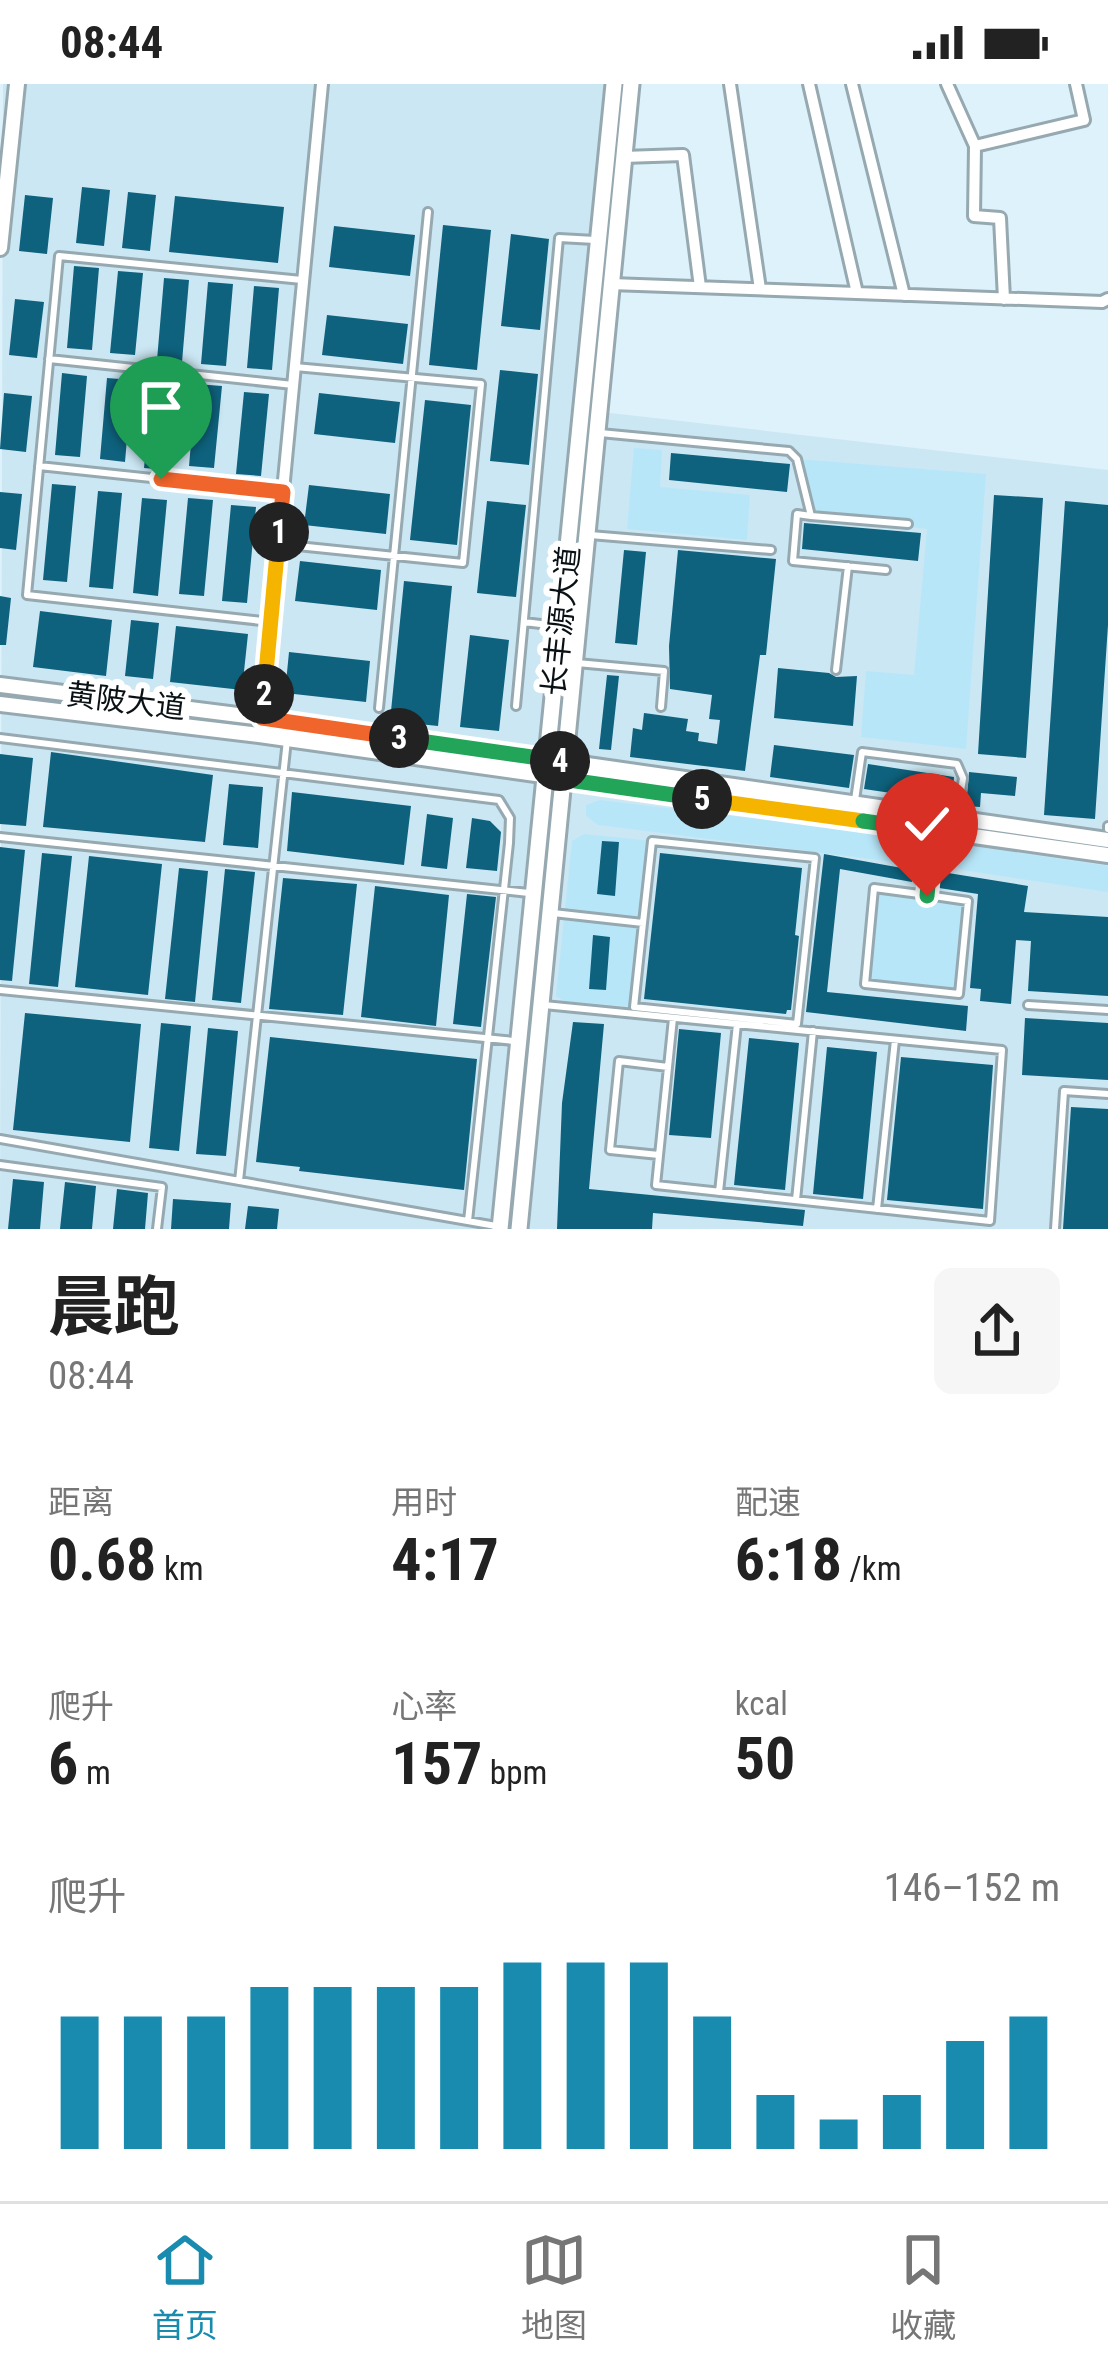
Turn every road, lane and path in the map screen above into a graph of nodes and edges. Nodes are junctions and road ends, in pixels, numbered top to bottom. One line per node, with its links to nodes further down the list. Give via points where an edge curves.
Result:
1 (16, 84): 14 (street)
2 (322, 84): 15 (street)
3 (614, 84): 13 (main road, 长丰源大道)
4 (631, 84): 11 (main road, 长丰源大道)
5 (730, 84): 18 (street)
6 (809, 84): 19 (street)
7 (852, 84): 20 (street)
8 (946, 84): 10 (street)
9 (1076, 84): 10 (street, via 1084,120)
10 (975, 146): 21 (street, via 974,216 1000,218)
11 (623, 157): 16 (main road, 长丰源大道); 17 (street, via 683,155)
12 (428, 212): 25 (lane)
13 (599, 241): 39 (lane, via 559,238); 40 (main road, 长丰源大道)
14 (0, 248)
15 (303, 280): 23 (lane, via 59,256); 24 (street)
16 (611, 284): 17 (street); 27 (main road, 长丰源大道)
17 (700, 287): 18 (street)
18 (760, 290): 19 (street)
19 (857, 293): 20 (street)
20 (904, 295): 21 (street)
21 (1004, 298): 22 (street)
22 (1108, 299)
23 (49, 359): 26 (lane); 28 (lane)
24 (295, 367): 25 (lane); 26 (street)
25 (413, 378): 35 (lane); 35 (lane, via 481,384 463,563)
26 (293, 385): 29 (street)
27 (596, 433): 30 (lane, via 789,451); 32 (main road, 长丰源大道)
28 (39, 466): 29 (lane); 38 (lane, via 27,595)
29 (283, 492): 33 (street)
30 (811, 516): 31 (lane); 36 (lane, via 797,514 794,561)
31 (908, 524)
32 (586, 535): 34 (lane); 41 (main road, 长丰源大道)
33 (278, 544): 35 (lane); 38 (street)
34 (771, 550)
35 (393, 556): 46 (lane)
36 (848, 566): 37 (lane); 42 (lane)
37 (886, 570)
38 (271, 622): 48 (street)
39 (524, 622): 40 (lane); 45 (lane)
40 (561, 626): 52 (main road, 长丰源大道)
41 (573, 663): 47 (lane, via 664,670); 52 (main road, 长丰源大道)
42 (836, 670)
43 (0, 685): 48 (street, 黄陂大道)
44 (0, 704): 49 (street, 黄陂大道)
45 (516, 706)
46 (379, 707)
47 (661, 707)
48 (262, 718): 49 (street); 52 (street, 黄陂大道)
49 (259, 736): 51 (street, 黄陂大道)
50 (0, 738): 53 (lane)
51 (287, 740): 52 (street, 黄陂大道); 53 (lane)
52 (554, 769): 54 (street, 黄陂大道); 56 (street, 黄陂大道); 62 (main road, 长丰源大道); 64 (main road, 长丰源大道)
53 (281, 772): 60 (lane); 61 (lane, via 499,800 511,818)
54 (854, 804): 55 (lane, via 862,752 957,764); 58 (street, 黄陂大道)
55 (959, 804)
56 (933, 831): 59 (street, 黄陂大道); 63 (lane)
57 (0, 838): 60 (lane)
58 (1108, 840)
59 (1108, 855)
60 (272, 866): 61 (lane); 70 (lane)
61 (503, 890): 62 (lane); 74 (lane)
62 (532, 894): 76 (main road, 长丰源大道)
63 (927, 896): 63 (lane, via 874,888 865,984 959,994 968,901)
64 (549, 913): 65 (lane); 67 (main road, 长丰源大道)
65 (643, 923): 65 (lane, via 652,841 815,858 797,1024 634,1007)
66 (0, 990): 70 (lane)
67 (540, 1005): 71 (lane); 89 (main road, 长丰源大道)
68 (1028, 1006): 69 (lane)
69 (1108, 1010)
70 (257, 1016): 74 (lane); 82 (lane)
71 (673, 1018): 72 (lane); 77 (lane)
72 (737, 1024): 73 (lane); 83 (lane)
73 (813, 1031): 75 (lane); 84 (lane)
74 (488, 1039): 76 (lane); 86 (lane)
75 (895, 1040): 85 (lane); 85 (lane, via 1002,1050 990,1220)
76 (518, 1042): 87 (main road, 长丰源大道)
77 (668, 1066): 80 (lane); 80 (lane, via 619,1061 610,1150)
78 (1108, 1094): 90 (lane, via 1064,1091)
79 (0, 1139): 82 (lane)
80 (659, 1155): 83 (lane, via 656,1185)
81 (0, 1165): 88 (lane, via 162,1187)
82 (239, 1181): 86 (lane)
83 (719, 1192): 84 (lane)
84 (796, 1200): 85 (lane)
85 (878, 1209)
86 (468, 1222): 87 (lane)
87 (500, 1228)
88 (157, 1229)
89 (519, 1229)
90 (1054, 1229)

